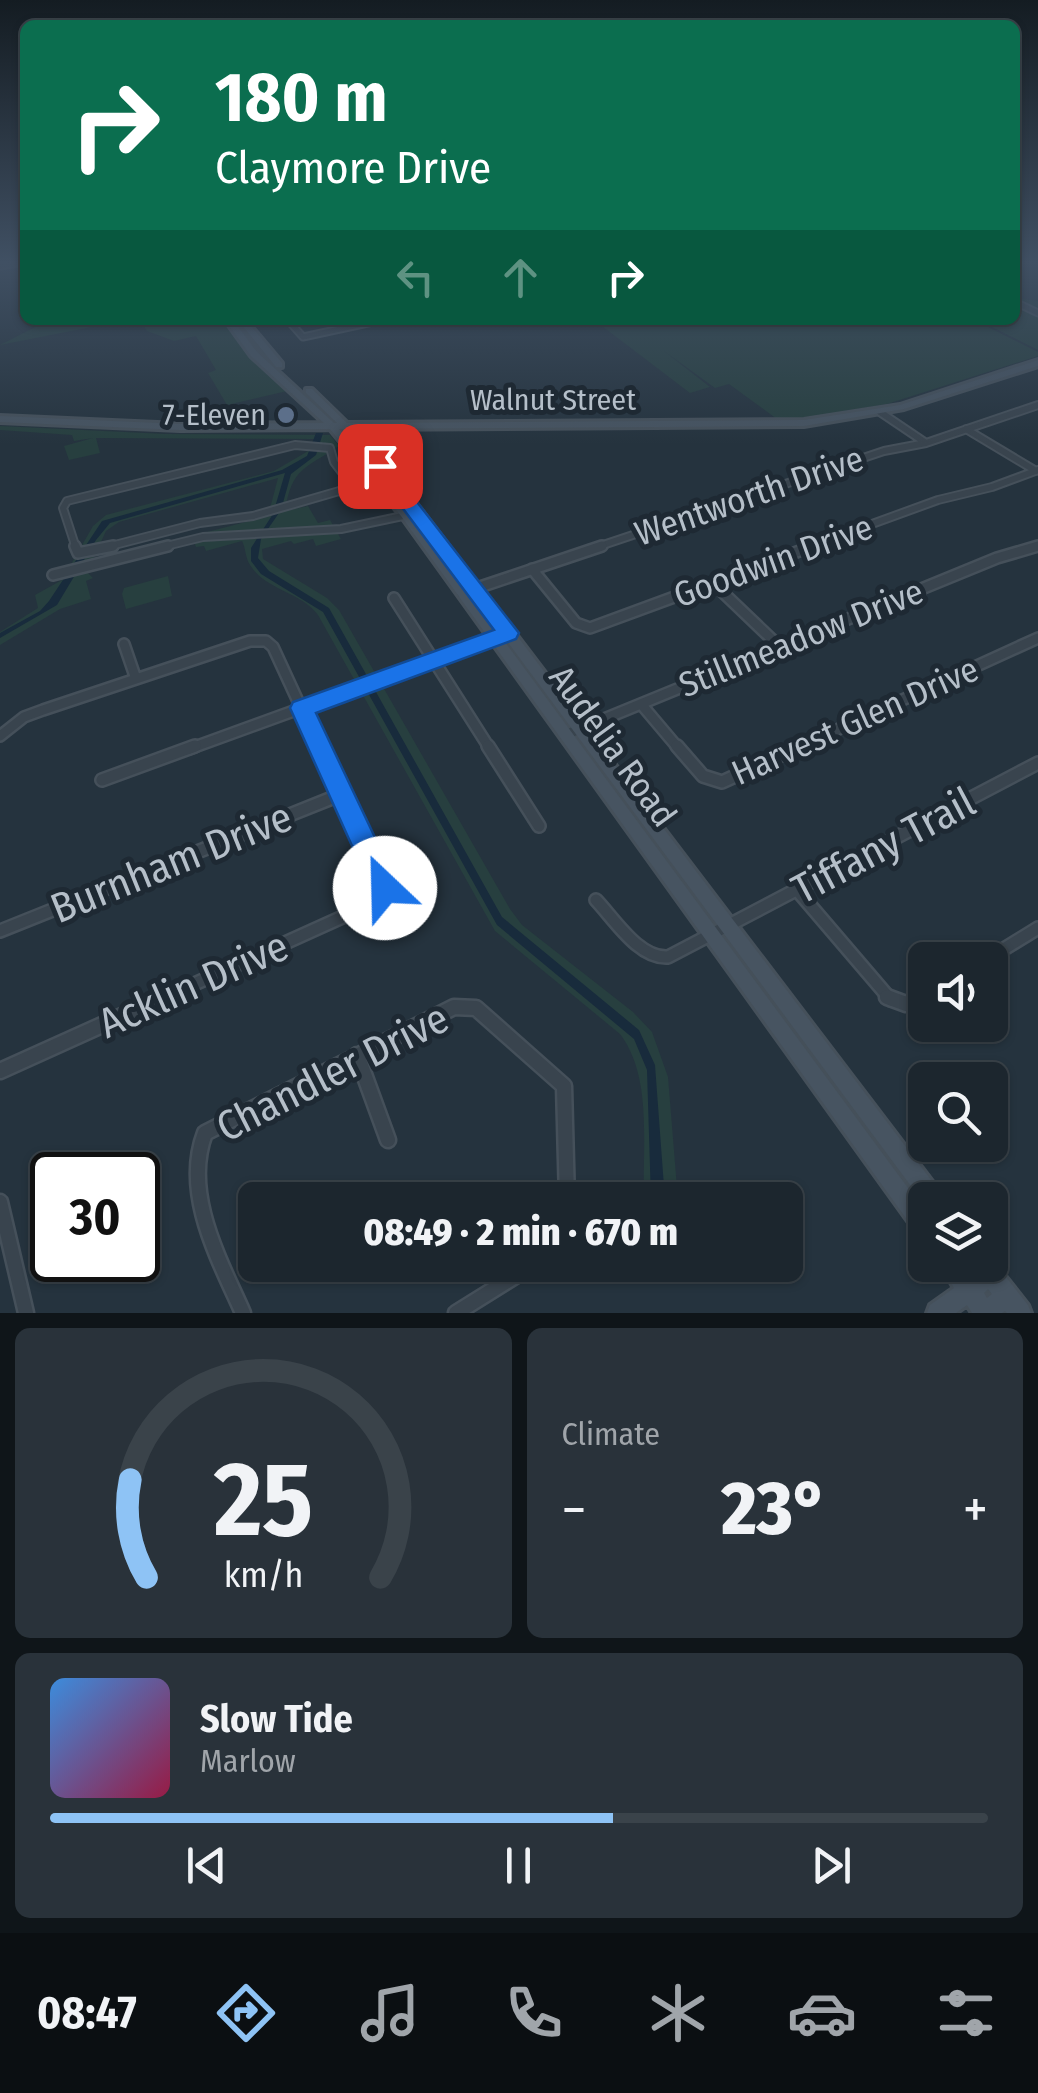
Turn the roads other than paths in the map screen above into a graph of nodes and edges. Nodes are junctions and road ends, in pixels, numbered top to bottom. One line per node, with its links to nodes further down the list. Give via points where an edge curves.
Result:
1 (234, 325): 5 (main road, Audelia Road, via 254,354)
2 (246, 325): 5 (main road, Audelia Road)
3 (292, 325): 4 (street, via 303,337)
4 (359, 325)
5 (275, 367): 12 (main road, Audelia Road)
6 (1038, 367): 8 (main road, Walnut Street)
7 (1038, 405): 13 (street, Wentworth Drive)
8 (883, 415): 10 (main road, Walnut Street); 14 (main road, Walnut Street, via 812,428); 15 (street)
9 (0, 421): 12 (main road, Walnut Street, via 139,432)
10 (754, 425): 11 (main road, Walnut Street); 14 (main road)
11 (631, 428): 12 (main road, Walnut Street); 14 (main road, Walnut Street)
12 (342, 429): 16 (main road, Audelia Road); 19 (main road, Audelia Road)
13 (966, 429): 15 (street, Wentworth Drive); 18 (street)
14 (722, 430)
15 (926, 443): 23 (street, Wentworth Drive, via 884,451)
16 (353, 450): 17 (street); 19 (main road, Audelia Road)
17 (334, 455): 20 (street); 20 (street, via 316,445 278,448 67,501 63,508 76,550 98,552)
18 (1037, 471): 25 (street, Goodwin Drive)
19 (384, 478): 20 (street); 21 (main road, Audelia Road)
20 (352, 487)
21 (411, 513): 24 (street, via 341,529 185,540); 26 (main road, Audelia Road)
22 (1038, 546): 31 (street, Stillmeadow Drive)
23 (532, 569): 25 (street, Goodwin Drive, via 576,623 590,628); 26 (street, Wentworth Drive)
24 (52, 575)
25 (713, 583): 31 (street)
26 (468, 591): 28 (main road, Audelia Road)
27 (394, 598): 32 (street)
28 (501, 636): 32 (street); 36 (main road, Audelia Road)
29 (1038, 638): 34 (street, Harvest Glen Drive, via 722,782 703,776)
30 (124, 644): 33 (street)
31 (780, 647): 34 (street, Stillmeadow Drive)
32 (434, 660): 35 (street); 41 (street)
33 (136, 679): 35 (street, via 266,640); 37 (street, via 24,717)
34 (641, 704): 36 (street, Stillmeadow Drive)
35 (302, 708): 39 (street); 40 (street)
36 (572, 732): 46 (main road, Audelia Road)
37 (0, 736)
38 (1038, 763): 42 (street, Tiffany Trail)
39 (102, 780)
40 (342, 794): 45 (street, Burnham Drive); 51 (street, Acklin Drive, via 384,882 369,905)
41 (539, 826)
42 (798, 890): 46 (street, Tiffany Trail); 48 (street, via 887,997)
43 (596, 900): 46 (street, Tiffany Trail, via 656,958)
44 (1038, 928): 47 (street)
45 (0, 931)
46 (720, 931): 50 (main road, Audelia Road)
47 (1008, 946)
48 (908, 1006)
49 (357, 1054): 52 (street); 53 (street, Chandler Drive, via 454,1007 481,1011 560,1078); 64 (street, Chandler Drive, via 215,1126 198,1144 196,1176 206,1216)
50 (819, 1064): 54 (main road, Audelia Road); 56 (main road, Audelia Road)
51 (0, 1071)
52 (388, 1140)
53 (567, 1182)
54 (919, 1182)
55 (0, 1202): 63 (street)
56 (908, 1202)
57 (506, 1282): 65 (street)
58 (963, 1282): 61 (main road)
59 (976, 1282): 61 (main road)
60 (996, 1282): 62 (main road)
61 (969, 1290): 66 (main road); 67 (main road)
62 (1013, 1304): 67 (main road)
63 (26, 1313)
64 (243, 1313)
65 (456, 1313)
66 (938, 1313)
67 (985, 1313)

